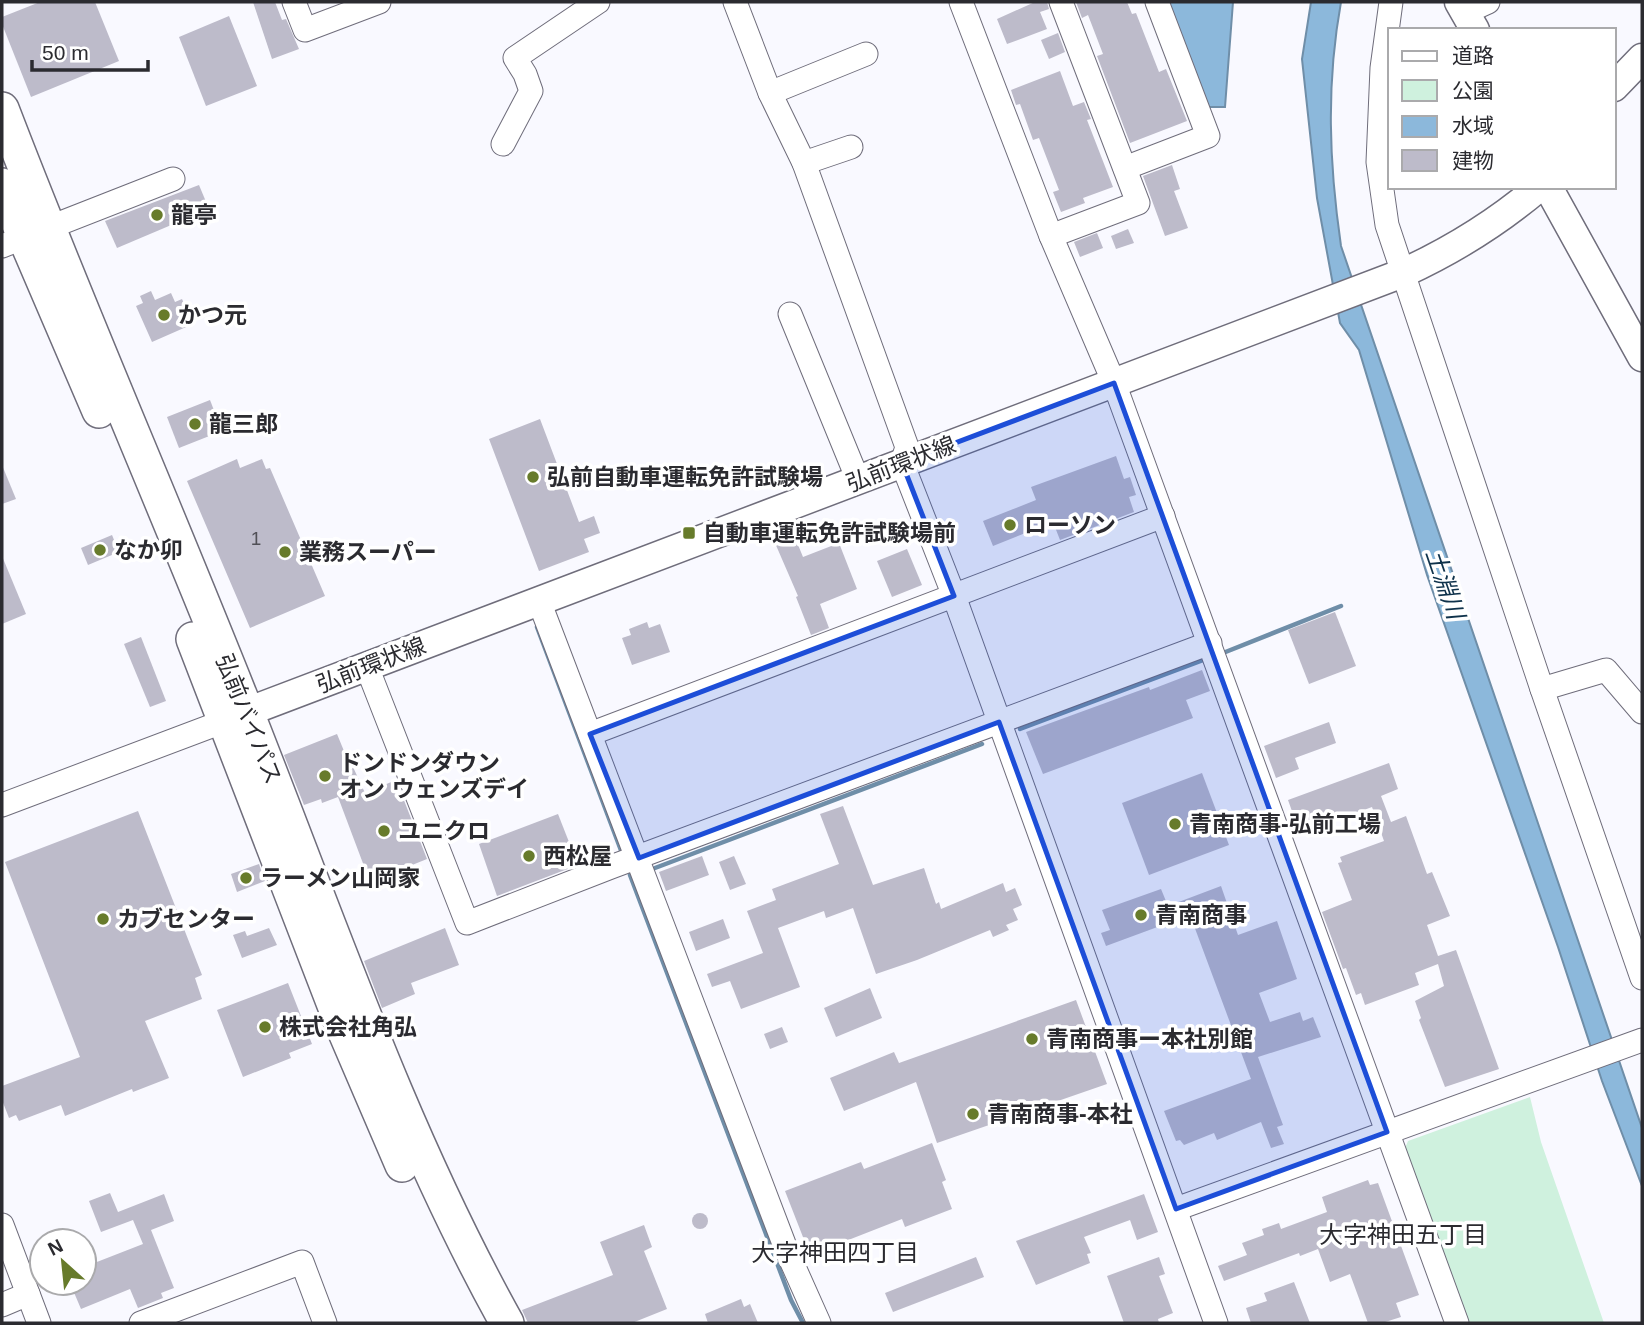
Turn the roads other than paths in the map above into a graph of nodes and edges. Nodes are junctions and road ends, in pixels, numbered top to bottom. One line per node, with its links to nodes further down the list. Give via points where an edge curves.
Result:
1 (294, 2): 2 (street, via 305,30)
2 (379, 2)
3 (598, 2): 14 (street, via 515,58 531,91)
4 (735, 2): 12 (street)
5 (961, 2): 22 (street)
6 (1061, 2): 17 (street)
7 (1157, 2): 17 (street, via 1208,136)
8 (1391, 2): 24 (street, via 1382,68 1378,162)
9 (866, 54): 12 (street)
10 (1642, 58): 11 (main road)
11 (1616, 85)
12 (770, 93): 16 (street)
13 (2, 109): 23 (highway, 弘前バイパス)
14 (503, 144)
15 (851, 147): 16 (street)
16 (804, 163): 28 (street, via 907,447)
17 (1125, 169): 22 (street, via 1138,203)
18 (173, 179): 23 (street)
19 (2, 185): 23 (highway, 弘前バイパス)
20 (1537, 189): 24 (main road, 弘前環状線, via 1464,243)
21 (1549, 189): 26 (main road)
22 (1051, 236): 27 (street)
23 (24, 237): 37 (highway, 弘前バイパス)
24 (1396, 276): 27 (main road, 弘前環状線); 35 (street)
25 (790, 314): 29 (street)
26 (1642, 357)
27 (1114, 383): 28 (main road, 弘前環状線); 30 (street)
28 (902, 463): 29 (main road, 弘前環状線); 31 (street)
29 (858, 480): 32 (main road, 弘前環状線)
30 (1163, 516): 31 (street); 33 (street)
31 (954, 596): 38 (street); 39 (street)
32 (540, 601): 34 (main road, 弘前環状線); 39 (street)
33 (1210, 643): 38 (street); 44 (street)
34 (368, 667): 37 (main road, 弘前環状線); 41 (street, via 467,923)
35 (1542, 689): 36 (street, via 1606,670); 42 (street)
36 (1642, 712)
37 (236, 716): 40 (street); 54 (highway, 弘前バイパス, via 341,1023 406,1174); 55 (highway, 弘前バイパス, via 428,1169)
38 (999, 723): 41 (street); 45 (street)
39 (590, 734): 41 (street)
40 (2, 806)
41 (639, 858): 56 (street, via 781,1236)
42 (1642, 978)
43 (1642, 1040): 44 (street)
44 (1387, 1132): 45 (street); 57 (street)
45 (1176, 1209): 50 (street)
46 (2, 1225): 47 (street)
47 (28, 1294): 49 (street)
48 (29, 1297): 51 (street)
49 (2, 1305)
50 (1209, 1321)
51 (39, 1323)
52 (141, 1323): 53 (street, via 302,1262)
53 (326, 1323)
54 (481, 1323)
55 (508, 1323)
56 (819, 1323)
57 (1457, 1323)

